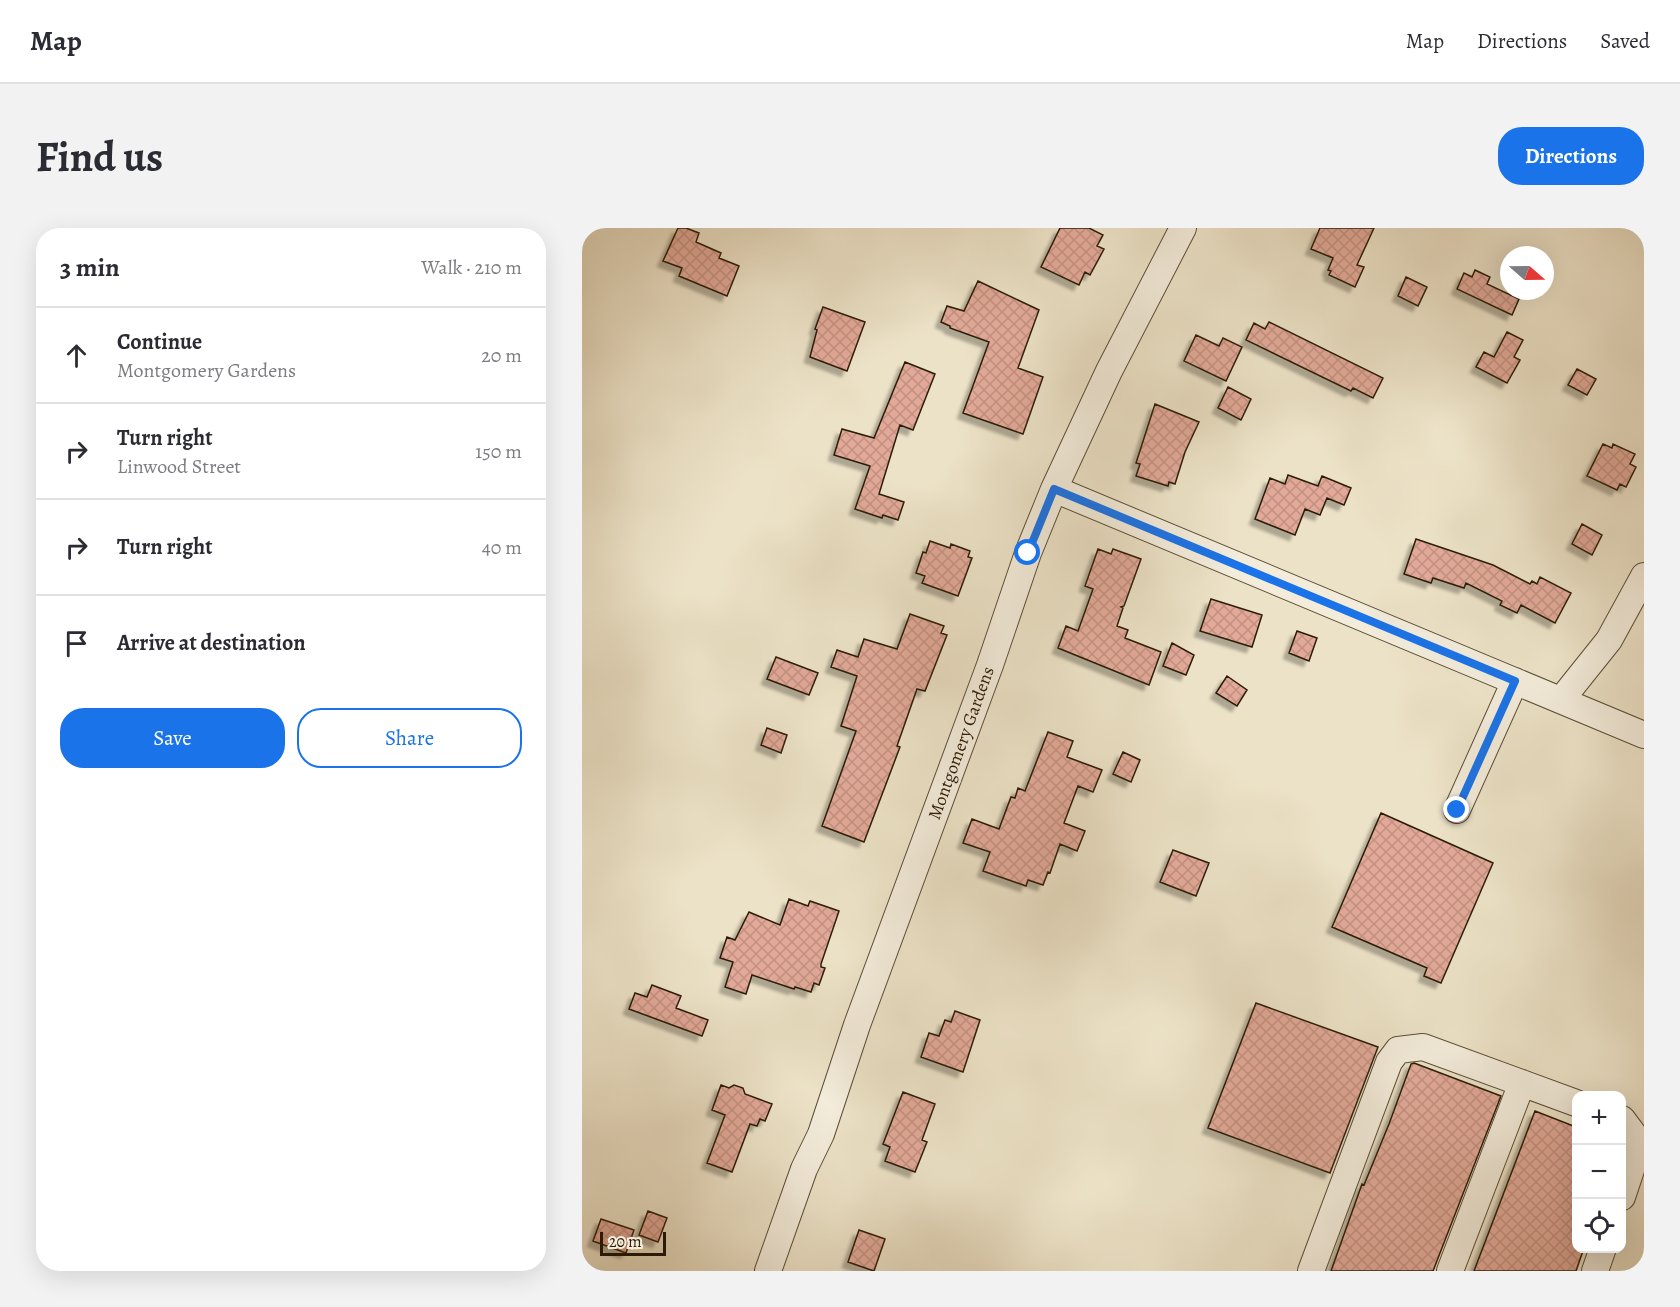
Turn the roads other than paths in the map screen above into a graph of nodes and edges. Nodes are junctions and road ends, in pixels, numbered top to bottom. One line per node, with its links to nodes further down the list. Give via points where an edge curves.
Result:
1 (1183, 228): 2 (street, Montgomery Gardens)
2 (1054, 489): 4 (street); 13 (street, Montgomery Gardens)
3 (1644, 576): 5 (street, via 1609,640)
4 (1515, 681): 5 (street); 7 (street)
5 (1561, 700): 6 (street)
6 (1644, 735)
7 (1457, 810)
8 (1522, 1083): 9 (street); 14 (street, via 1423,1047 1398,1050 1389,1062); 15 (street)
9 (1572, 1101)
10 (1626, 1124): 11 (street, via 1640,1143)
11 (1626, 1185)
12 (1601, 1253): 16 (street)
13 (768, 1271)
14 (1311, 1271)
15 (1450, 1271)
16 (1595, 1271)

